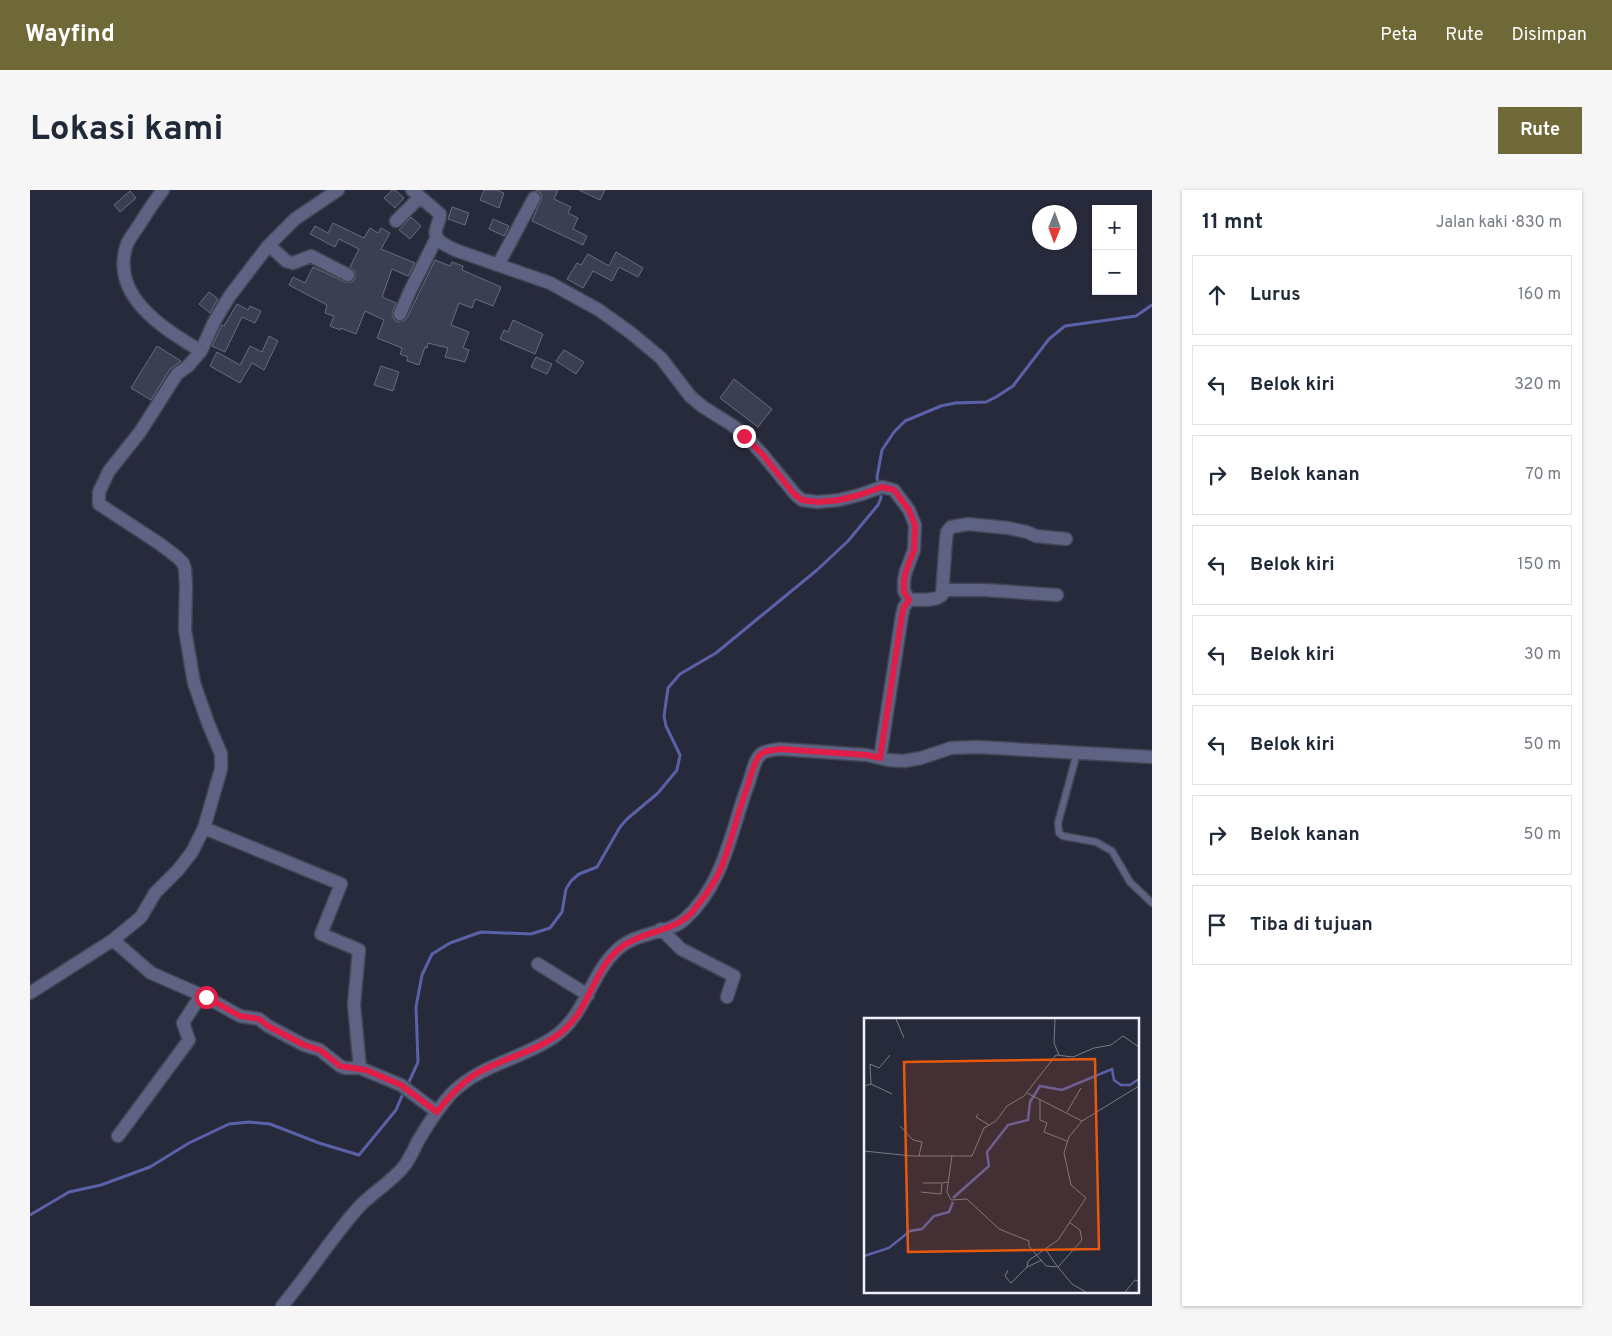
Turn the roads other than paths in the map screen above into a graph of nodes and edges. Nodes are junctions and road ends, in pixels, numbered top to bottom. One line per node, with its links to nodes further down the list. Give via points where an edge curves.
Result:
1 (163, 190): 11 (street, via 127,243 123,272 128,289 139,305 168,331)
2 (338, 190): 7 (street, via 295,219)
3 (416, 194): 5 (street); 6 (street, via 440,214 435,233)
4 (534, 198): 8 (street)
5 (396, 222)
6 (437, 237): 8 (street, via 455,250); 10 (street)
7 (268, 246): 9 (street, via 286,261 293,263 316,257); 11 (street, via 214,322)
8 (498, 265): 15 (street, via 550,284 599,310 631,332 661,358 690,396 744,436 802,500 839,500 882,487 894,490 909,510 915,525 914,550 904,580 904,592)
9 (348, 275)
10 (400, 314)
11 (201, 351): 19 (street, via 176,374 140,432 109,471 98,500 104,508 177,557 185,569 184,630 194,683 222,754 221,769)
12 (1066, 539): 13 (street, via 1036,536 1008,528 968,524 951,527 946,539)
13 (944, 590): 14 (street); 15 (street, via 939,598)
14 (1057, 595)
15 (909, 600): 18 (street, via 902,615)
16 (1077, 753): 17 (street); 18 (street, via 966,746 904,761); 20 (lane, via 1058,823 1059,833 1096,842 1112,850 1130,882)
17 (1152, 757)
18 (880, 758): 21 (street, via 780,749 762,754 742,799 724,860 708,892 678,925)
19 (204, 828): 22 (street, via 192,852 156,893 141,917); 28 (street, via 341,884 321,934 359,950 354,1005)
20 (1152, 904)
21 (661, 930): 26 (street, via 634,939 618,950 602,968); 27 (street, via 681,949 734,976)
22 (113, 940): 24 (street); 25 (street, via 151,973)
23 (538, 964): 26 (street)
24 (30, 993)
25 (201, 995): 28 (street, via 240,1016 259,1019 304,1045 320,1050 344,1068); 30 (street, via 182,1023 189,1040)
26 (588, 995): 29 (street, via 566,1028 532,1050 471,1077)
27 (726, 997)
28 (360, 1068): 29 (street, via 401,1085)
29 (437, 1112): 31 (street, via 405,1165 360,1206)
30 (118, 1136)
31 (282, 1306)

